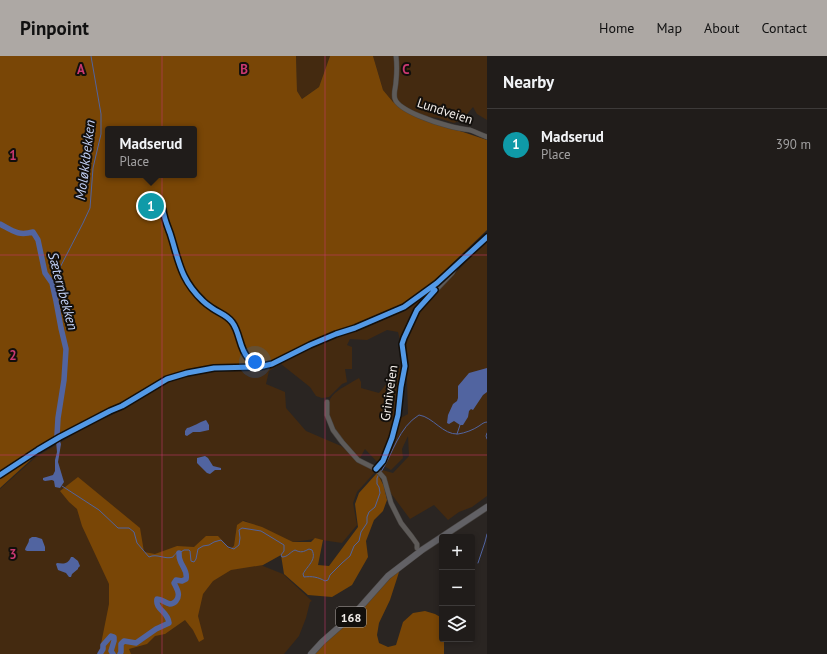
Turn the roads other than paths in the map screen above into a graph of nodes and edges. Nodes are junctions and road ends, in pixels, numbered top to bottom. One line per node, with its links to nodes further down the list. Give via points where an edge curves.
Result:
1 (396, 56): 2 (street, Lundveien, via 394,93 397,103 425,118)
2 (487, 137)
3 (163, 210): 5 (street, via 183,275 189,285 211,308 232,322 248,358)
4 (487, 236): 7 (street, Griniveien, via 458,263 452,273 417,310 404,338 402,344 405,371 398,416)
5 (264, 366)
6 (327, 402): 7 (street, via 327,415 333,430 342,442 358,460)
7 (379, 471): 9 (street, via 401,523 418,541)
8 (487, 507): 9 (main road, 168)
9 (420, 548): 10 (main road, 168, via 388,576 356,612)
10 (311, 654)

